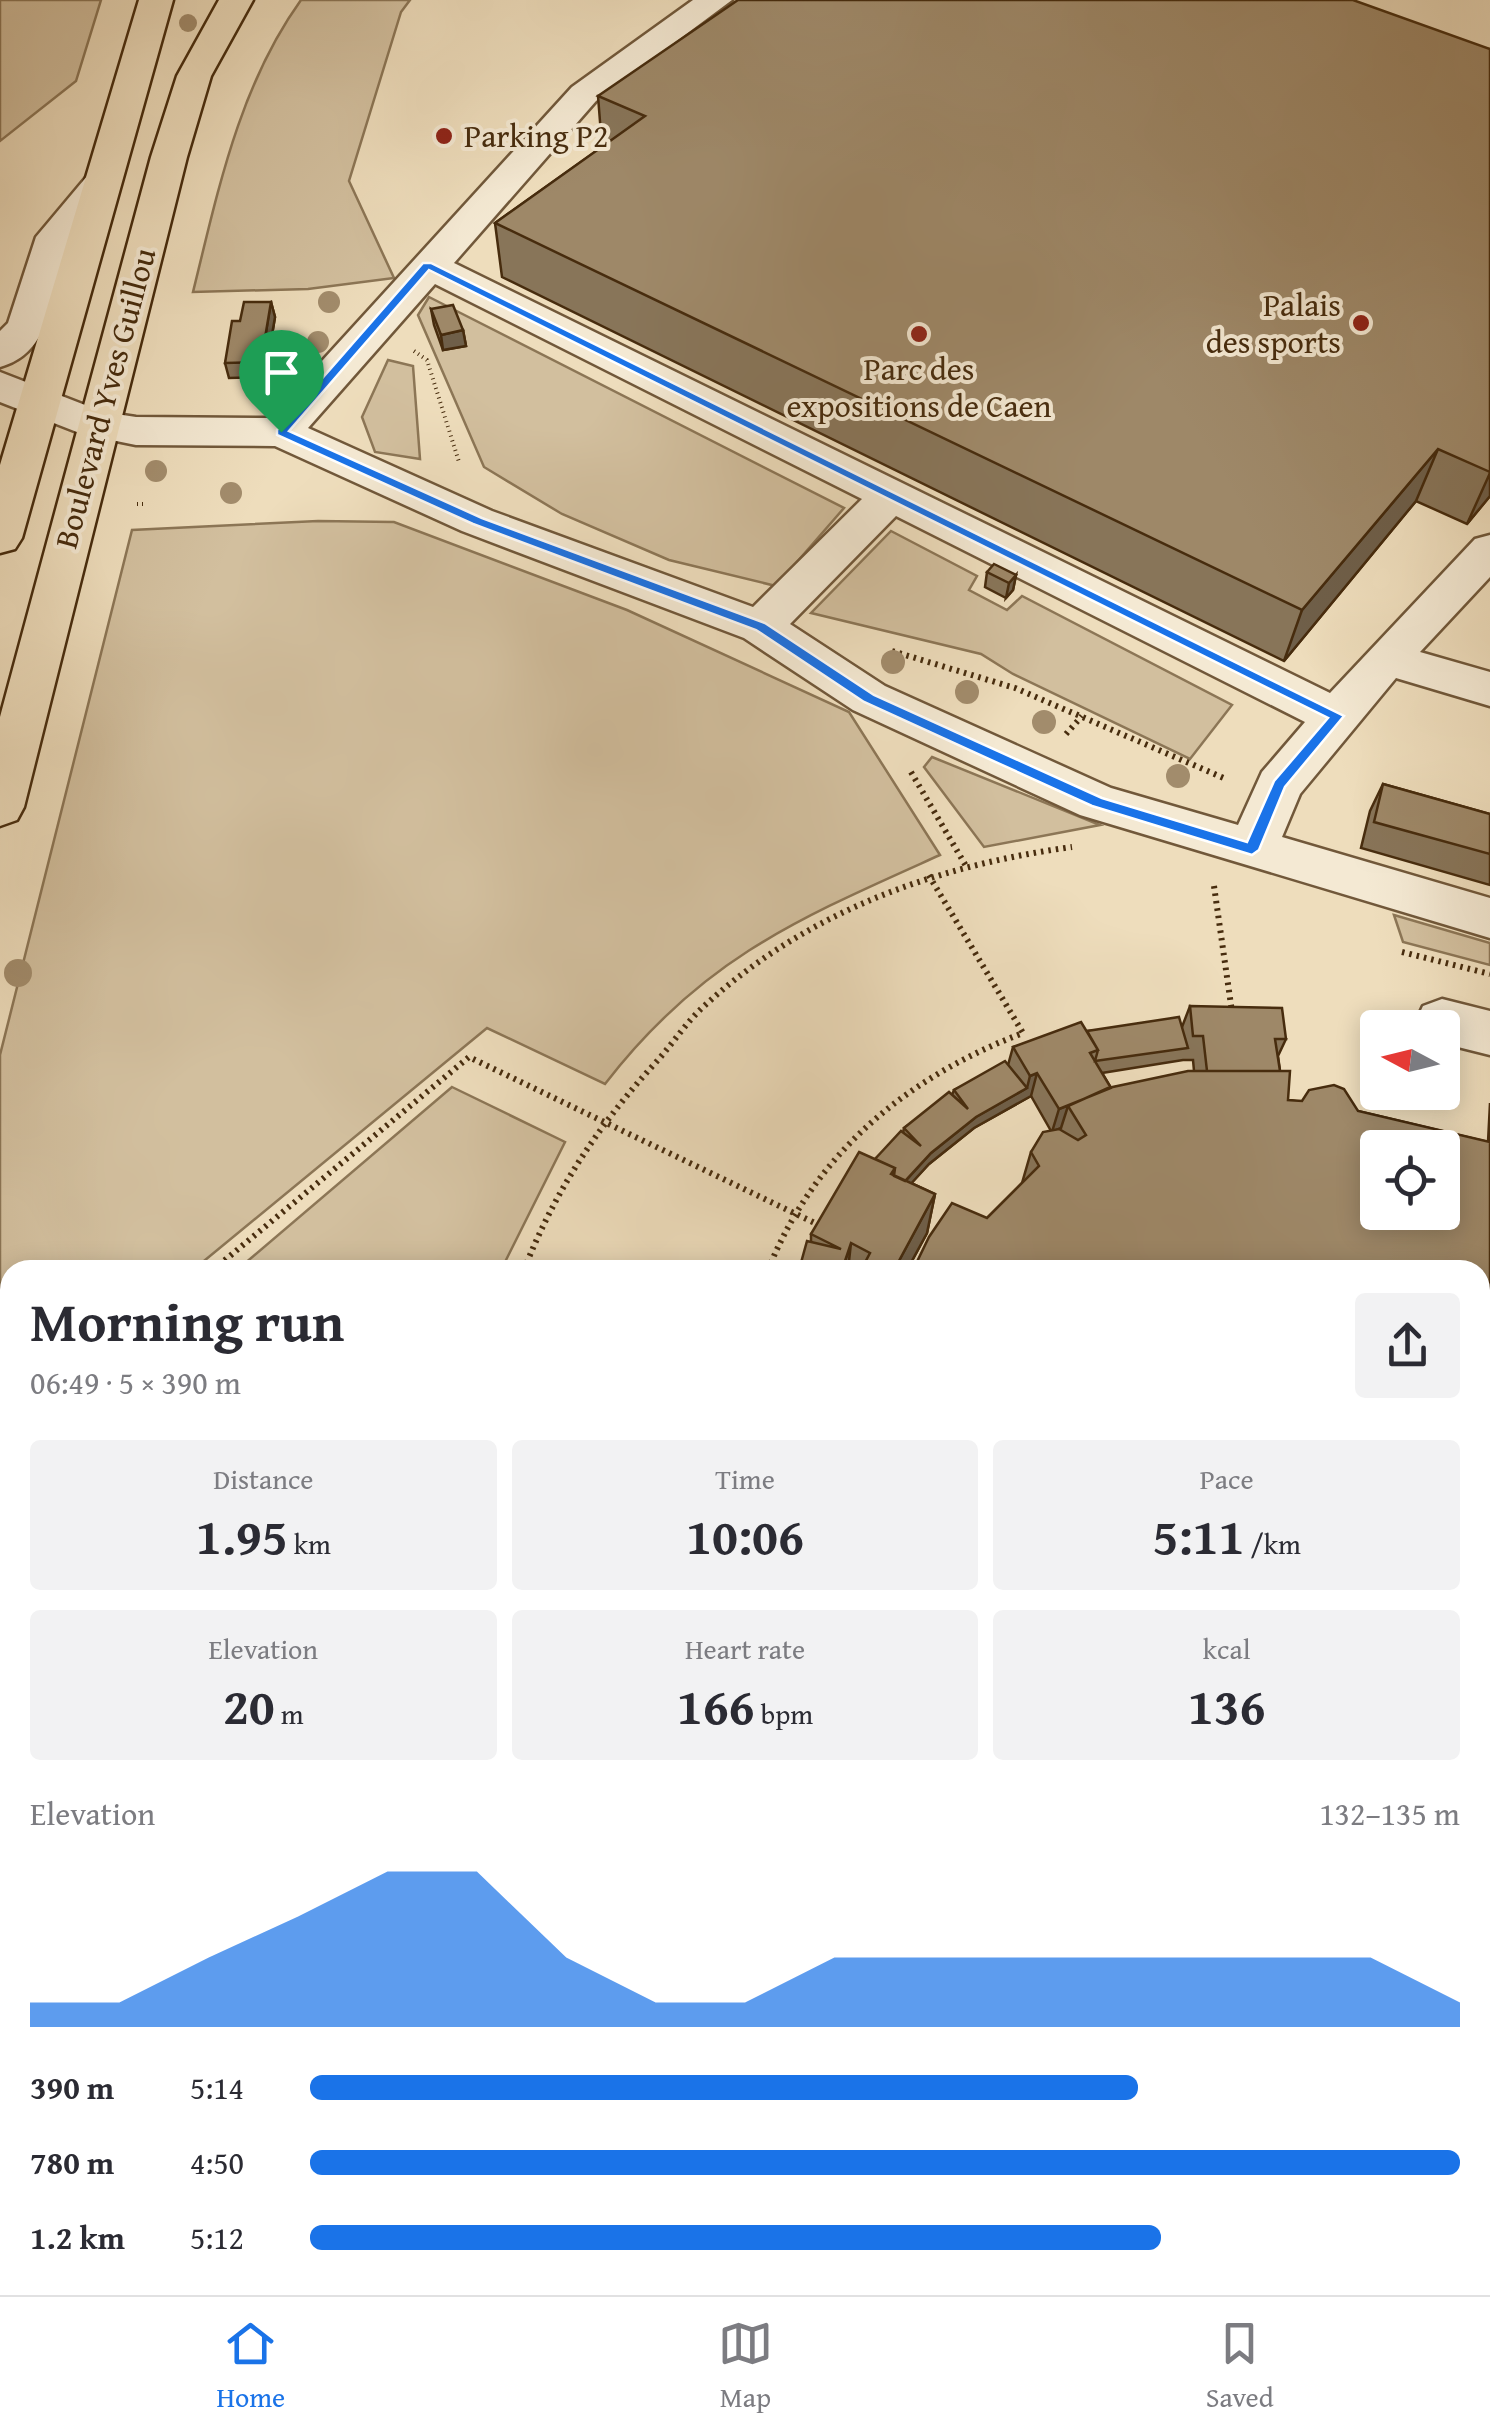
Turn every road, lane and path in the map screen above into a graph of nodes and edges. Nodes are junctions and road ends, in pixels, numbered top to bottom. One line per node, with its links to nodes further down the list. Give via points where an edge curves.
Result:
1 (156, 0): 4 (main road, Boulevard Yves Guillou)
2 (236, 0): 10 (main road, Boulevard Yves Guillou, via 194,76)
3 (715, 0): 5 (street, via 584,94)
4 (101, 184): 7 (street, Boulevard Yves Guillou, via 55,237 26,327); 9 (main road, Boulevard Yves Guillou)
5 (427, 265): 6 (street); 12 (street)
6 (377, 326): 11 (street); 13 (path, via 426,360)
7 (0, 354)
8 (0, 385): 9 (street)
9 (38, 404): 10 (street); 14 (main road, Boulevard Yves Guillou)
10 (97, 424): 11 (street, via 136,431); 25 (main road, Boulevard Yves Guillou)
11 (281, 432): 13 (street)
12 (891, 495): 16 (street); 22 (street)
13 (478, 521): 16 (street)
14 (0, 538)
15 (1490, 550): 18 (street)
16 (760, 626): 20 (street)
17 (882, 648): 21 (path)
18 (1386, 659): 19 (street); 22 (street)
19 (1490, 689)
20 (869, 698): 26 (street); 28 (path)
21 (1082, 716): 23 (path); 24 (path)
22 (1337, 716): 24 (street)
23 (1062, 738)
24 (1272, 800): 27 (street)
25 (0, 807)
26 (1091, 824): 27 (street); 28 (path)
27 (1232, 864): 30 (street); 33 (path)
28 (966, 866): 29 (path)
29 (928, 874): 34 (path, via 852,906 727,986); 35 (path, via 1023,1033 920,1084 839,1151)
30 (1490, 918)
31 (1402, 952): 32 (path)
32 (1490, 974)
33 (1232, 1015)
34 (603, 1121): 35 (path); 37 (path, via 468,1057); 38 (path, via 542,1219)
35 (791, 1212): 36 (path); 39 (path)
36 (826, 1229)
37 (225, 1260)
38 (528, 1260)
39 (772, 1260)

